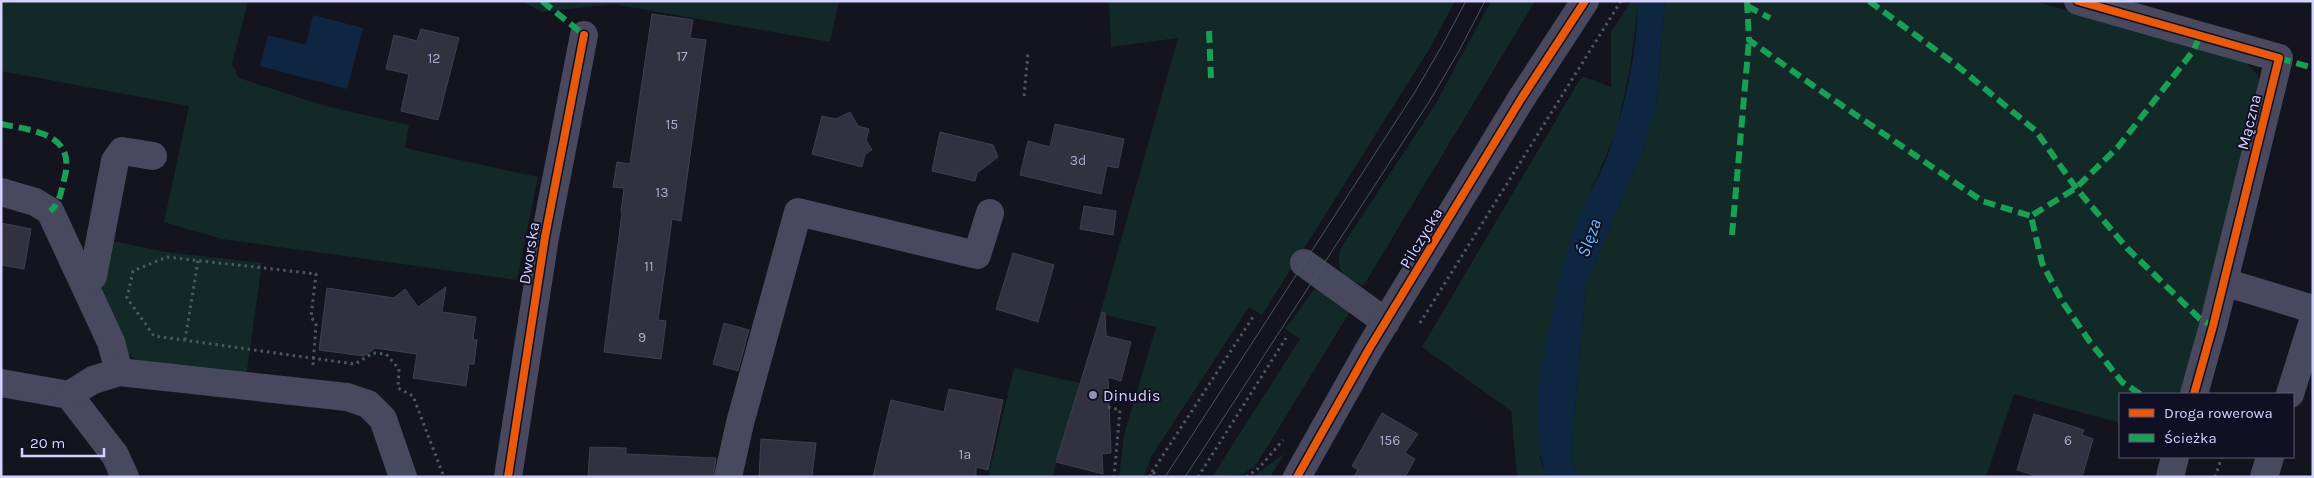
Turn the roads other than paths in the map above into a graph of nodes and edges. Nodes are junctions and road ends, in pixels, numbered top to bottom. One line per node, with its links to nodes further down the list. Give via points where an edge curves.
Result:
1 (2078, 1): 9 (street, Mączna, via 2279,58)
2 (1580, 9): 12 (street, Pilczycka)
3 (584, 35): 22 (street, Dworska, via 545,237)
4 (153, 156): 8 (street, via 122,151 115,161 93,276)
5 (1, 192): 8 (street, via 35,202 50,211)
6 (990, 213): 23 (street, via 977,255 798,212 742,414)
7 (1304, 263): 12 (street)
8 (84, 282): 13 (street, via 111,342)
9 (2224, 282): 10 (street); 15 (street, Mączna)
10 (2313, 309)
11 (2313, 321): 16 (street)
12 (1386, 322): 24 (street, Pilczycka)
13 (119, 372): 17 (street, via 92,380); 21 (street, via 347,397 368,404 383,419)
14 (1, 383): 17 (street)
15 (2194, 393)
16 (2290, 393)
17 (69, 395): 20 (street, via 115,455)
18 (2176, 458): 25 (street)
19 (2270, 458): 26 (street)
20 (125, 477)
21 (403, 477)
22 (508, 477)
23 (728, 477)
24 (1297, 477)
25 (2170, 477)
26 (2264, 477)

